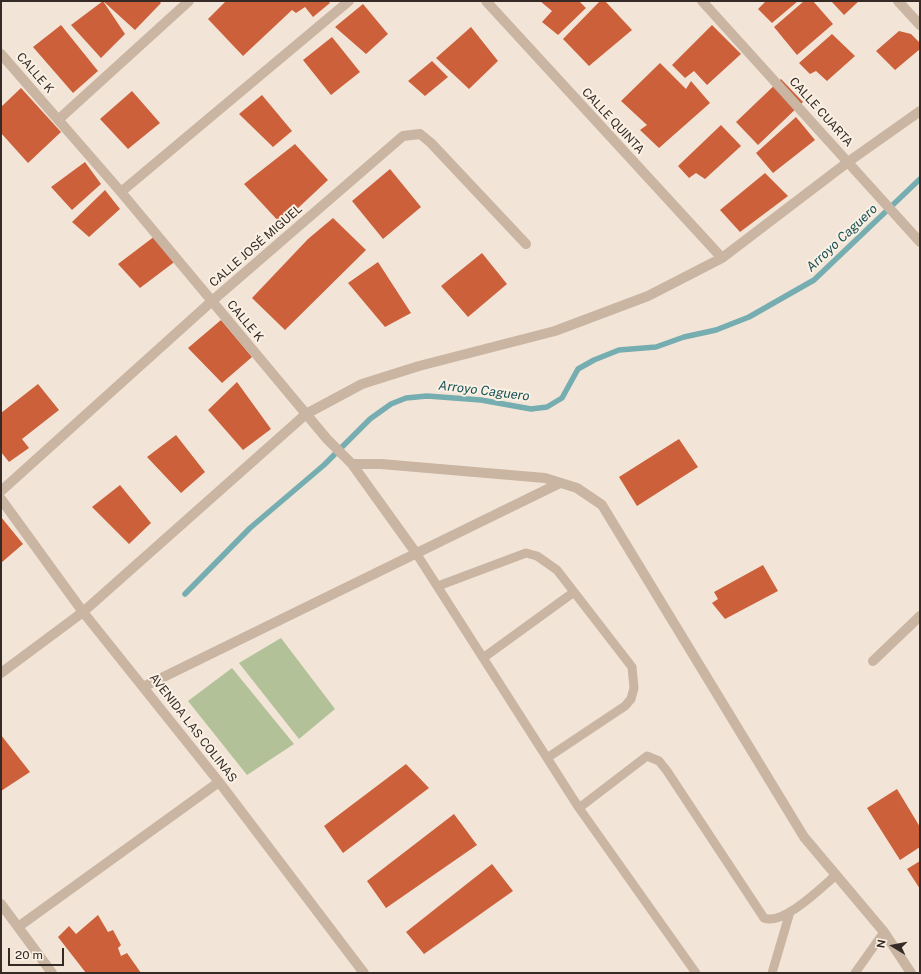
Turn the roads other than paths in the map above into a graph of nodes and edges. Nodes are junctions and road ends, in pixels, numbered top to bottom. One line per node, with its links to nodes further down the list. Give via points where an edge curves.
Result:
1 (189, 1): 9 (street)
2 (348, 1): 11 (street)
3 (486, 1): 14 (street, CALLE QUINTA)
4 (702, 1): 10 (street, CALLE CUARTA)
5 (898, 1): 6 (street)
6 (920, 25)
7 (1, 54): 9 (street, CALLE K)
8 (920, 111): 10 (street)
9 (58, 120): 11 (street, CALLE K)
10 (848, 162): 12 (street, CALLE CUARTA); 14 (street)
11 (121, 192): 15 (street, CALLE K)
12 (920, 242)
13 (526, 244): 15 (street, CALLE JOSÉ MIGUEL, via 431,143 420,134 403,136)
14 (722, 258): 16 (street, via 634,301 555,331 419,366 362,384)
15 (212, 301): 16 (street, CALLE K); 19 (street, CALLE JOSÉ MIGUEL)
16 (306, 414): 17 (street, CALLE K); 24 (street)
17 (352, 464): 18 (street, via 381,464 545,478); 21 (street, CALLE K)
18 (560, 483): 21 (street); 33 (street, via 577,488 602,505 804,838)
19 (1, 491)
20 (1, 499): 24 (street, AVENIDA LAS COLINAS)
21 (416, 553): 22 (lane); 29 (street)
22 (438, 586): 23 (lane, via 526,553 538,556 553,566); 26 (lane)
23 (574, 592): 26 (lane); 30 (lane, via 632,667 634,688 631,699 625,706)
24 (83, 612): 28 (street); 29 (street, AVENIDA LAS COLINAS)
25 (920, 616): 27 (street)
26 (483, 658): 30 (lane)
27 (873, 661)
28 (1, 673)
29 (143, 687): 31 (street, AVENIDA LAS COLINAS)
30 (547, 758): 32 (lane)
31 (219, 782): 36 (street); 39 (street, AVENIDA LAS COLINAS)
32 (578, 808): 35 (lane, via 647,756 659,761 764,918 768,920); 40 (lane)
33 (836, 875): 35 (lane); 37 (street)
34 (1, 904): 36 (street)
35 (790, 912): 41 (lane)
36 (18, 927): 38 (street)
37 (884, 932): 42 (lane); 43 (street)
38 (52, 973)
39 (364, 973)
40 (696, 973)
41 (772, 973)
42 (855, 973)
43 (911, 973)

